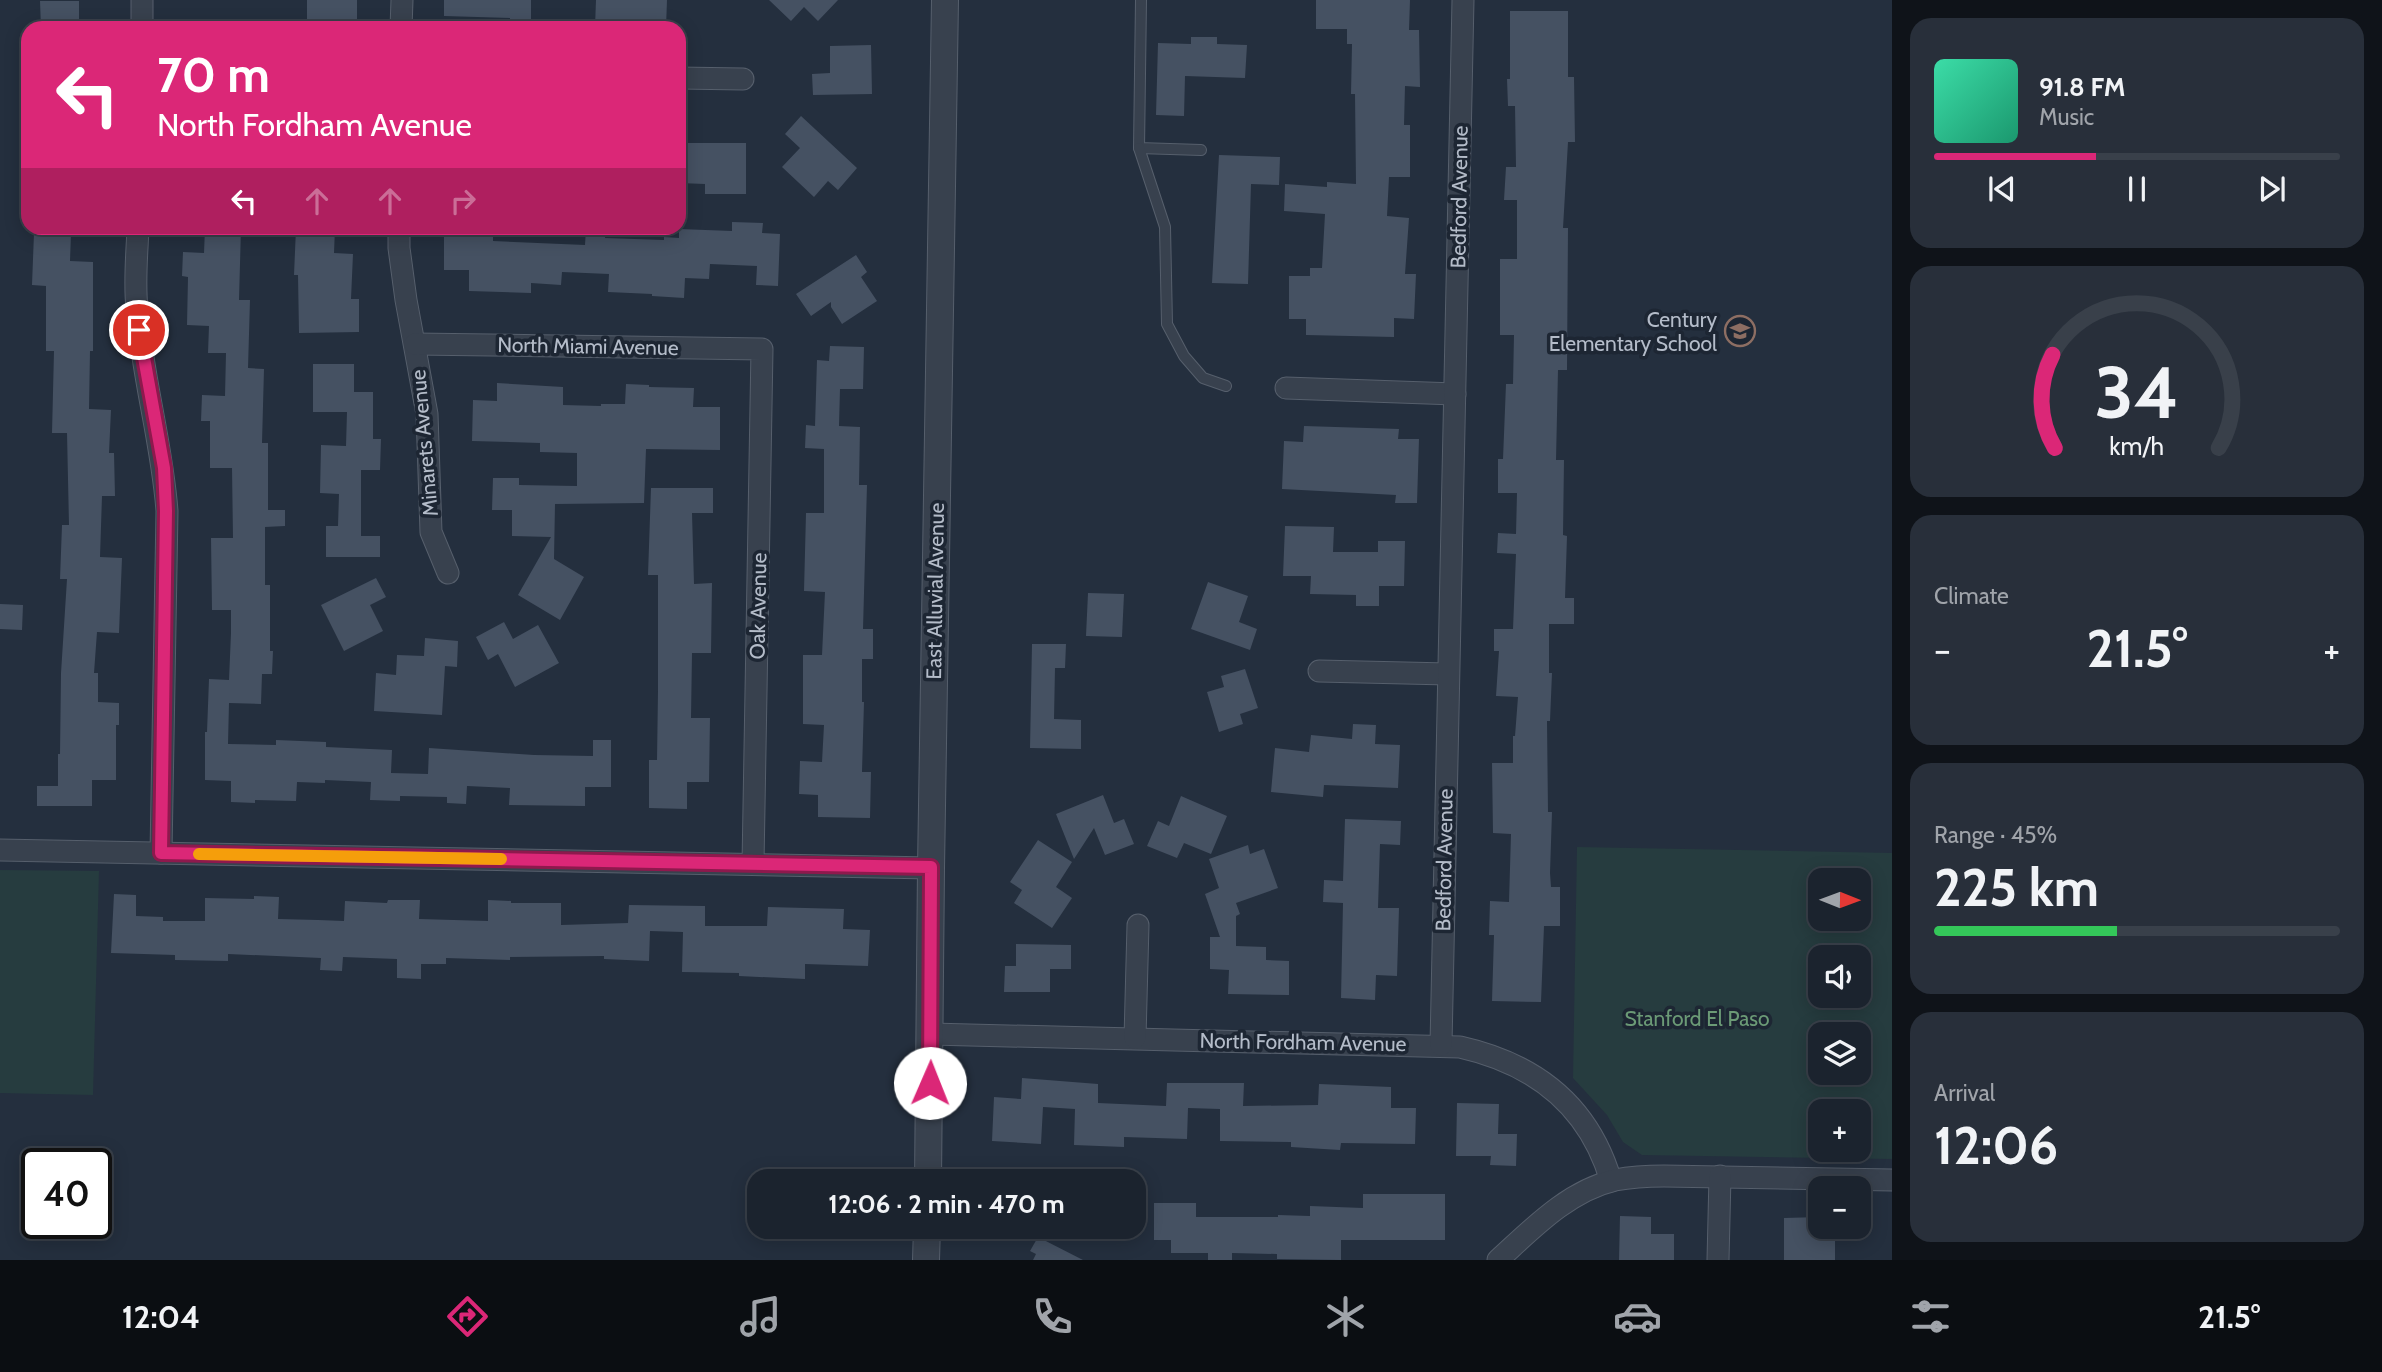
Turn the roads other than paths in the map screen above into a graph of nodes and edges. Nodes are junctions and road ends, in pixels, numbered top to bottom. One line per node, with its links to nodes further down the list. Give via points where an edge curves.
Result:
1 (142, 0): 6 (street)
2 (401, 0): 7 (street)
3 (945, 0): 25 (street, East Alluvial Avenue)
4 (1141, 0): 10 (lane)
5 (1463, 0): 18 (street, Bedford Avenue)
6 (142, 21)
7 (401, 21)
8 (686, 78): 9 (street)
9 (743, 79)
10 (1139, 148): 11 (lane); 16 (lane, via 1165,227 1167,324 1184,356 1203,378)
11 (1201, 150)
12 (138, 235): 23 (street, via 136,306 164,468 166,511)
13 (400, 235): 14 (street, Minarets Avenue, via 405,300)
14 (415, 344): 15 (street, North Miami Avenue); 19 (street, Minarets Avenue, via 426,414 431,532)
15 (762, 349): 24 (street, Oak Avenue)
16 (1226, 386)
17 (1286, 388): 18 (street)
18 (1455, 394): 21 (street, Bedford Avenue)
19 (448, 573)
20 (1319, 671): 21 (street)
21 (1448, 674): 29 (street, Bedford Avenue)
22 (0, 850): 23 (street)
23 (161, 853): 24 (street)
24 (753, 864): 25 (street)
25 (931, 867): 27 (street, East Alluvial Avenue)
26 (1138, 925): 28 (street)
27 (931, 1034): 28 (street, North Fordham Avenue); 30 (street, East Alluvial Avenue)
28 (1135, 1038): 29 (street, North Fordham Avenue)
29 (1441, 1045): 33 (street, North Fordham Avenue, via 1503,1059 1552,1089 1593,1135)
30 (928, 1169)
31 (1720, 1176): 32 (street); 33 (street); 37 (street)
32 (1892, 1180)
33 (1611, 1181): 36 (street, via 1567,1202)
34 (927, 1239): 35 (street)
35 (926, 1260)
36 (1498, 1260)
37 (1718, 1260)

